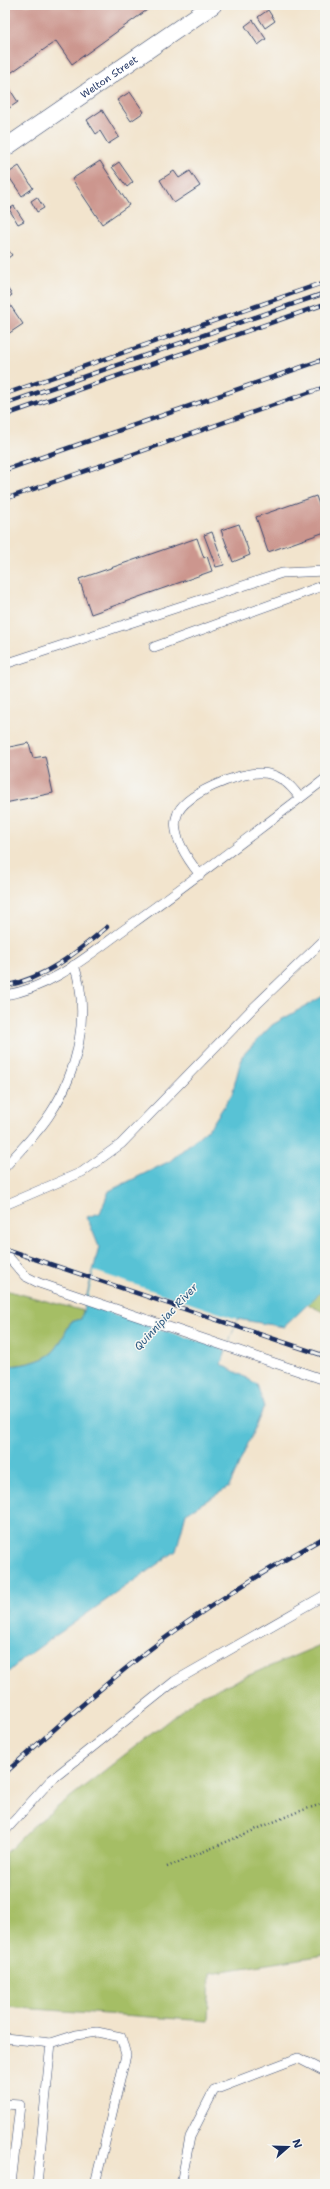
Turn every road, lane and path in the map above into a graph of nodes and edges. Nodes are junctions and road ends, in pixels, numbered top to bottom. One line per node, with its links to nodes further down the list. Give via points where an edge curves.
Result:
1 (213, 5): 2 (street, Welton Street)
2 (5, 148)
3 (325, 571): 6 (lane, via 282,573)
4 (325, 585): 5 (lane)
5 (154, 647)
6 (5, 664)
7 (325, 779): 8 (lane)
8 (300, 798): 9 (lane); 9 (lane, via 283,780 262,773 249,774 208,789 181,805 175,824 184,850)
9 (200, 875): 11 (lane)
10 (325, 939): 14 (lane, via 251,1010 121,1144 82,1172)
11 (74, 965): 12 (lane, via 40,984); 13 (lane, via 82,994 80,1038 76,1053 53,1110)
12 (5, 995)
13 (5, 1167)
14 (5, 1205)
15 (5, 1253): 16 (lane, via 30,1280)
16 (325, 1380)
17 (324, 1594): 19 (lane, via 174,1681 50,1781)
18 (325, 1803): 20 (path, via 297,1812)
19 (5, 1831)
20 (167, 1867)
21 (5, 2038): 22 (lane)
22 (51, 2043): 26 (lane); 27 (lane, via 97,2032 121,2037 126,2055)
23 (325, 2072): 28 (lane, via 298,2058 214,2090 190,2137)
24 (5, 2104): 25 (lane, via 20,2105)
25 (11, 2184)
26 (37, 2184)
27 (96, 2184)
28 (181, 2184)

